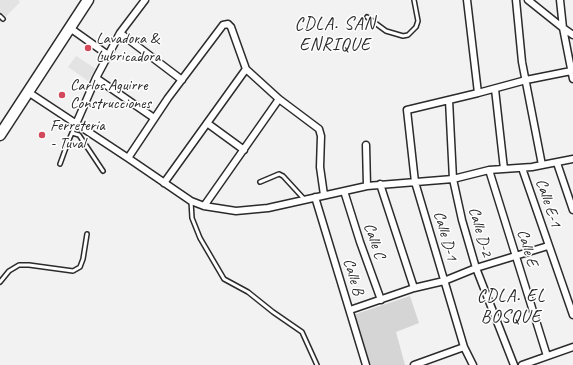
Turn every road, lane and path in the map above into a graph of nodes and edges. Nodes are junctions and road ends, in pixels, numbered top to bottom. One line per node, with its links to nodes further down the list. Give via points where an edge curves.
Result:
1 (88, 0): 9 (main road)
2 (145, 0): 11 (street)
3 (414, 0): 8 (lane, via 418,21 416,28 408,35 386,31)
4 (467, 0): 22 (street)
5 (516, 0): 19 (street)
6 (528, 0): 10 (street)
7 (560, 0): 10 (street)
8 (367, 17)
9 (70, 28): 13 (street); 21 (main road)
10 (563, 28): 12 (street); 15 (street)
11 (120, 33): 13 (street); 18 (street)
12 (573, 35)
13 (108, 55): 16 (street)
14 (246, 69): 18 (street, via 228,24 223,25); 23 (street); 26 (street)
15 (571, 71): 17 (street); 19 (street)
16 (96, 78): 25 (street); 27 (street)
17 (573, 78)
18 (182, 80): 25 (street)
19 (526, 80): 20 (street); 36 (street)
20 (494, 89): 22 (street); 38 (street)
21 (28, 92): 27 (street); 29 (main road)
22 (478, 94): 24 (street)
23 (279, 99): 31 (street); 48 (street, via 319,130 320,174)
24 (449, 100): 41 (street, Calle D-2); 43 (street, Calle D-1, via 407,110)
25 (154, 118): 32 (street)
26 (207, 123): 31 (street); 44 (street)
27 (76, 124): 28 (lane); 32 (street)
28 (72, 133): 35 (lane); 40 (lane, via 79,135)
29 (0, 135)
30 (366, 145): 46 (street)
31 (244, 150): 52 (street)
32 (128, 158): 44 (street)
33 (573, 159): 34 (street)
34 (557, 163): 36 (street); 53 (street)
35 (60, 164)
36 (542, 165): 37 (street)
37 (522, 168): 38 (street); 55 (street, Calle E-1)
38 (504, 169): 39 (street)
39 (490, 170): 41 (street); 56 (street, Calle E)
40 (103, 171)
41 (453, 179): 43 (street); 57 (street, Calle D-2)
42 (260, 182): 50 (lane, via 279,174 284,176)
43 (415, 182): 45 (street); 58 (street, Calle D-1)
44 (164, 183): 51 (street)
45 (380, 184): 46 (street); 60 (street)
46 (367, 186): 47 (street)
47 (344, 191): 48 (street); 61 (street, Calle C)
48 (324, 195): 49 (street)
49 (315, 197): 50 (street); 63 (street, Calle B)
50 (304, 200): 52 (street, via 268,208 236,211)
51 (191, 201): 52 (street); 69 (lane, via 192,218 200,238 224,279 248,292 302,332)
52 (204, 206)
53 (573, 210)
54 (87, 234): 59 (lane, via 84,259 80,267 73,271 19,265 9,270)
55 (548, 246): 56 (street); 62 (street, Calle E-1)
56 (516, 257): 57 (street); 67 (street, Calle E)
57 (476, 268): 58 (street); 74 (street, Calle D-2)
58 (444, 281): 60 (street); 65 (street, Calle D-1)
59 (0, 282)
60 (414, 288): 61 (street)
61 (381, 300): 63 (street)
62 (571, 303): 64 (street, Calle E-1)
63 (350, 310): 70 (street, Calle B)
64 (573, 315)
65 (464, 346): 68 (street); 73 (street, Calle D-1)
66 (573, 347): 67 (street)
67 (547, 356): 75 (street)
68 (434, 358): 71 (street); 72 (street)
69 (317, 365)
70 (366, 365)
71 (414, 365)
72 (437, 365)
73 (473, 365)
74 (514, 365)
75 (522, 365)

